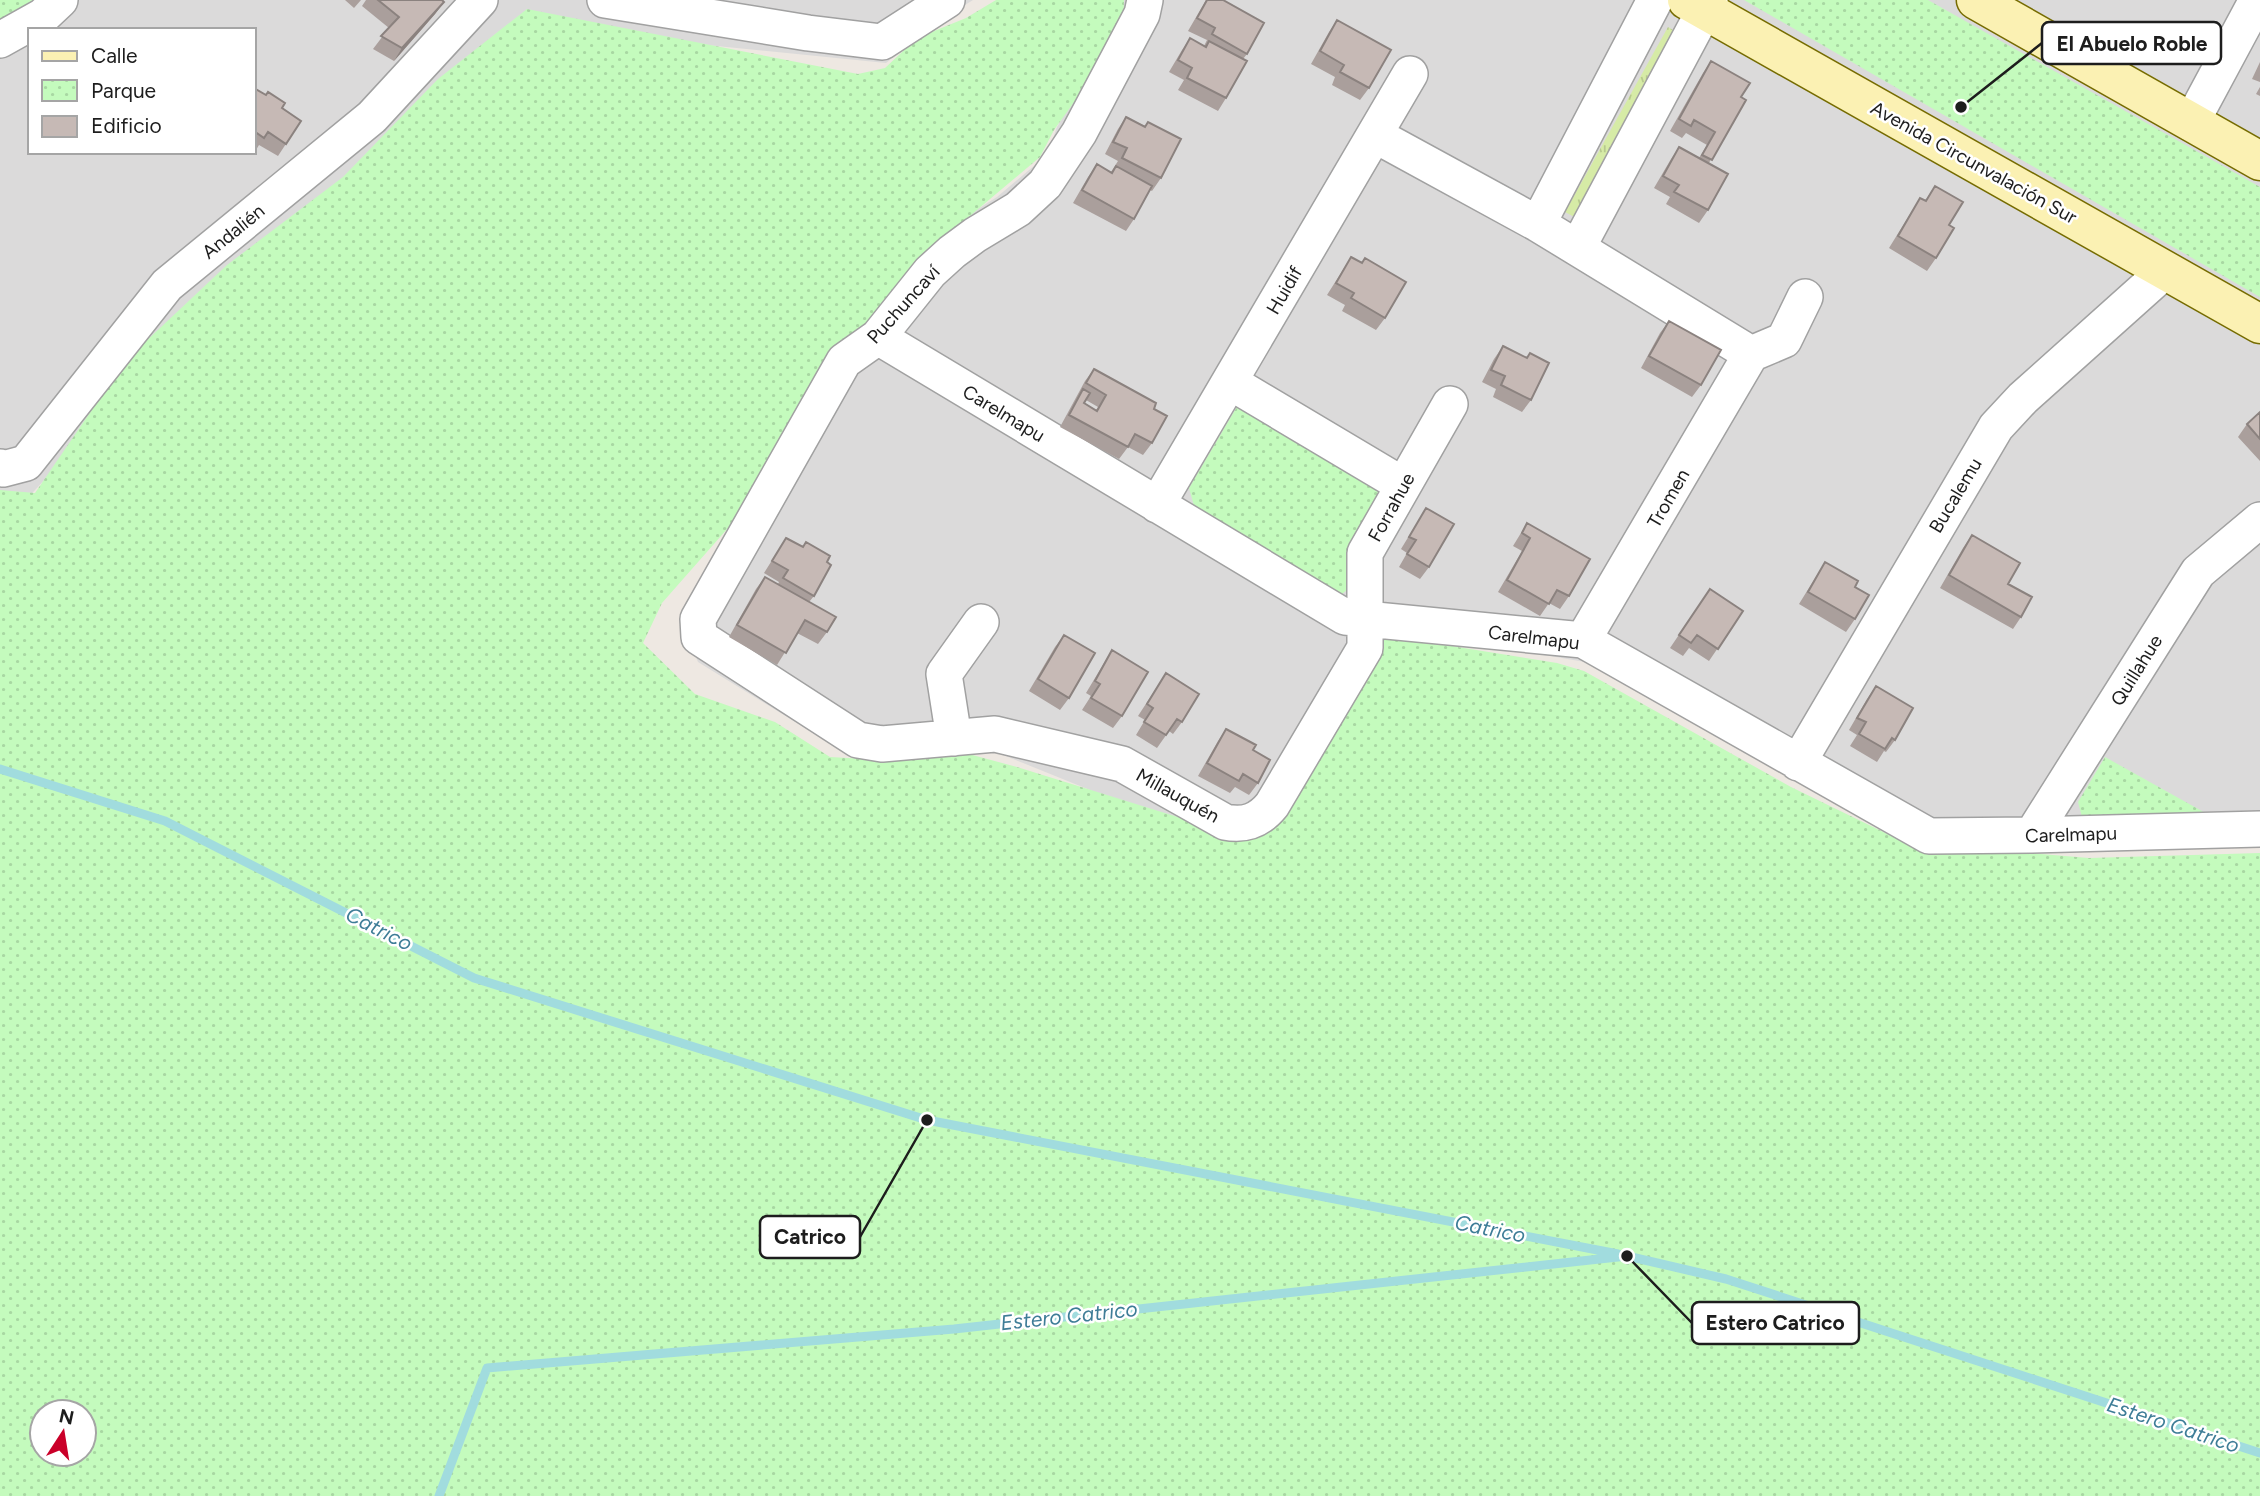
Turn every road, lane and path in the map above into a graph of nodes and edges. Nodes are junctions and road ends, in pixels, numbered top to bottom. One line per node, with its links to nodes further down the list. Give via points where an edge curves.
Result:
1 (60, 0): 10 (street, via 43,16)
2 (480, 0): 24 (street, Andalién, via 372,117 167,285 26,463)
3 (605, 0): 9 (street, via 882,41)
4 (1145, 0): 20 (street, Puchuncaví, via 1142,14 1079,133 1045,184 1018,209 937,265)
5 (1655, 0): 15 (street)
6 (1976, 0): 12 (main road)
7 (2257, 0): 12 (street)
8 (1701, 3): 16 (street); 17 (main road, Avenida Circunvalación Sur)
9 (931, 5)
10 (0, 40)
11 (1410, 74): 13 (street, Huidif)
12 (2191, 123): 14 (main road)
13 (1375, 135): 15 (street); 22 (street, Huidif)
14 (2260, 161)
15 (1538, 224): 16 (street)
16 (1578, 247): 21 (street)
17 (2166, 270): 19 (main road, Avenida Circunvalación Sur); 33 (street, Bucalemu, via 1996,427)
18 (1805, 297): 21 (street, via 1784,340)
19 (2260, 324)
20 (878, 337): 26 (street, Carelmapu); 30 (street, Puchuncaví, via 844,361 701,612)
21 (1751, 354): 31 (street, Tromen)
22 (1230, 382): 25 (street); 26 (street, Huidif)
23 (1450, 404): 25 (street, Forrahue)
24 (0, 467)
25 (1403, 485): 28 (street, Forrahue, via 1365,553)
26 (1157, 505): 28 (street, Carelmapu, via 1345,617)
27 (2260, 520): 35 (street, Quillahue, via 2198,572)
28 (1366, 619): 31 (street, Carelmapu); 32 (street, Millauquén, via 1364,648 1272,806 1243,824 1225,822 1122,764 995,734)
29 (981, 622): 32 (street, via 944,674)
30 (699, 637): 32 (street, Millauquén, via 858,740 882,744)
31 (1583, 640): 33 (street, Carelmapu)
32 (954, 738)
33 (1798, 763): 35 (street, Carelmapu, via 1929,836)
34 (2260, 829): 35 (street, Carelmapu)
35 (2032, 835)

